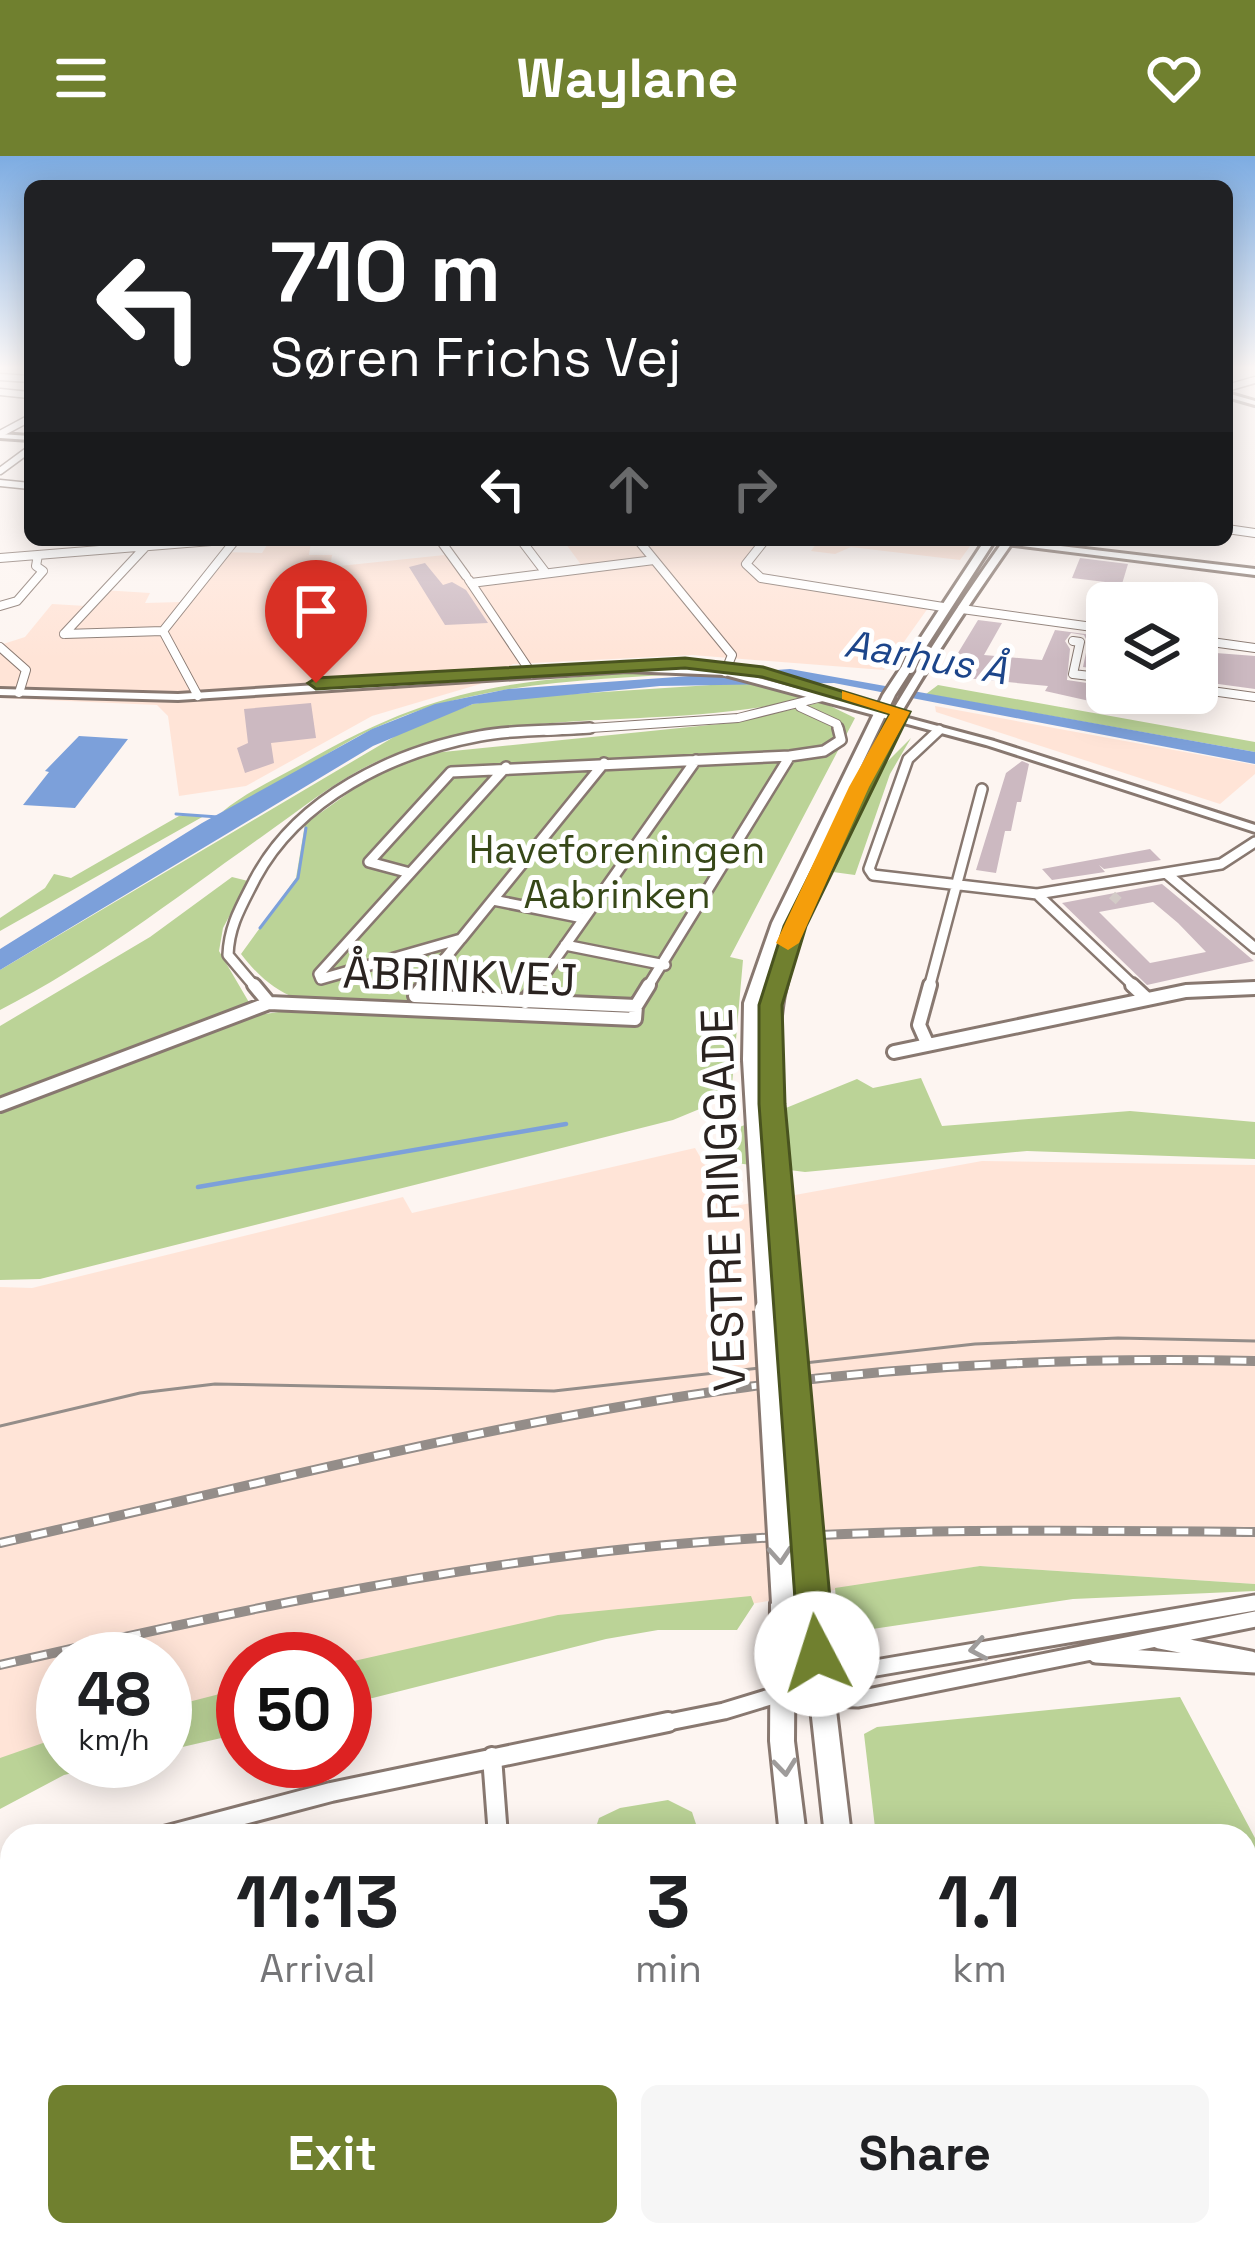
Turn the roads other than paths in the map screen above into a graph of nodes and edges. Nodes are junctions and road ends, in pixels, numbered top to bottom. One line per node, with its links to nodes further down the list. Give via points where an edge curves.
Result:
1 (34, 546): 14 (street)
2 (121, 546): 13 (street)
3 (146, 546): 25 (street, via 64,634)
4 (226, 546): 25 (street)
5 (444, 546): 20 (street)
6 (526, 546): 19 (street)
7 (643, 546): 16 (street)
8 (760, 546): 22 (street, via 746,564 761,578)
9 (986, 546): 22 (main road, VESTRE RINGGADE)
10 (1005, 546): 23 (main road, VESTRE RINGGADE)
11 (1051, 546): 18 (street)
12 (1076, 546): 18 (street)
13 (38, 555): 14 (street); 21 (street, via 43,571 17,601)
14 (23, 556): 15 (street)
15 (2, 558): 17 (street)
16 (655, 560): 19 (street); 30 (street, via 732,655)
17 (0, 568)
18 (1255, 570)
19 (546, 573): 20 (street)
20 (468, 579): 31 (street)
21 (0, 606)
22 (943, 607): 39 (main road, VESTRE RINGGADE)
23 (962, 609): 24 (street); 39 (main road, VESTRE RINGGADE)
24 (1086, 625)
25 (163, 631): 36 (street)
26 (1073, 641): 32 (street, via 1080,642 1073,674)
27 (1218, 643): 29 (street)
28 (0, 647): 35 (street, via 26,670)
29 (1255, 648)
30 (727, 669): 31 (street); 37 (street); 39 (street)
31 (531, 671): 36 (street)
32 (1086, 676)
33 (0, 692): 35 (street)
34 (1218, 692): 38 (street)
35 (19, 693): 36 (street)
36 (197, 696)
37 (826, 697): 39 (street); 40 (street)
38 (1255, 697)
39 (895, 703): 41 (street); 47 (street); 68 (main road, VESTRE RINGGADE, via 768,947 752,1003)
40 (800, 707): 42 (street, via 843,734 824,751); 64 (street, via 480,736 373,769 281,837 234,917 228,955)
41 (939, 730): 47 (street); 52 (street, via 908,759 869,869)
42 (790, 756): 43 (street); 60 (street)
43 (696, 760): 44 (street); 56 (street)
44 (604, 763): 45 (street); 55 (street)
45 (506, 767): 49 (street); 49 (street, via 452,772 369,862)
46 (982, 789): 52 (street)
47 (1255, 826)
48 (1255, 842): 50 (street, via 1221,864)
49 (410, 874): 57 (street, via 319,977)
50 (1167, 874): 51 (street); 59 (street)
51 (1101, 885): 53 (street); 54 (street)
52 (959, 888): 53 (street); 66 (street, via 920,1025)
53 (1037, 894): 62 (street)
54 (1112, 895)
55 (493, 900): 56 (street); 57 (street)
56 (584, 918): 58 (street)
57 (461, 939): 63 (street, via 415,996)
58 (565, 945): 60 (street); 63 (street)
59 (1255, 948)
60 (664, 965): 65 (street)
61 (1255, 988): 62 (street)
62 (1147, 999): 66 (street)
63 (526, 1002): 65 (street)
64 (269, 1003): 65 (street, ÅBRINKVEJ, via 635,1019); 69 (street, ÅBRINKVEJ)
65 (636, 1006)
66 (927, 1043): 67 (street)
67 (894, 1052)
68 (760, 1060): 76 (main road, VESTRE RINGGADE, bridge); 77 (main road, VESTRE RINGGADE, one-way to 77, bridge)
69 (0, 1105)
70 (1255, 1603): 72 (street)
71 (1255, 1618): 73 (street)
72 (1093, 1629): 73 (street); 76 (street, one-way to 76, via 852,1672)
73 (1148, 1640): 74 (street); 75 (street)
74 (1077, 1654): 75 (street); 76 (street, via 858,1699)
75 (1255, 1663)
76 (821, 1690): 77 (street); 82 (main road, VESTRE RINGGADE)
77 (782, 1697): 78 (street); 81 (main road, VESTRE RINGGADE, one-way to 81)
78 (491, 1757): 79 (street); 80 (street)
79 (233, 1824)
80 (497, 1824)
81 (792, 1824)
82 (837, 1824)

